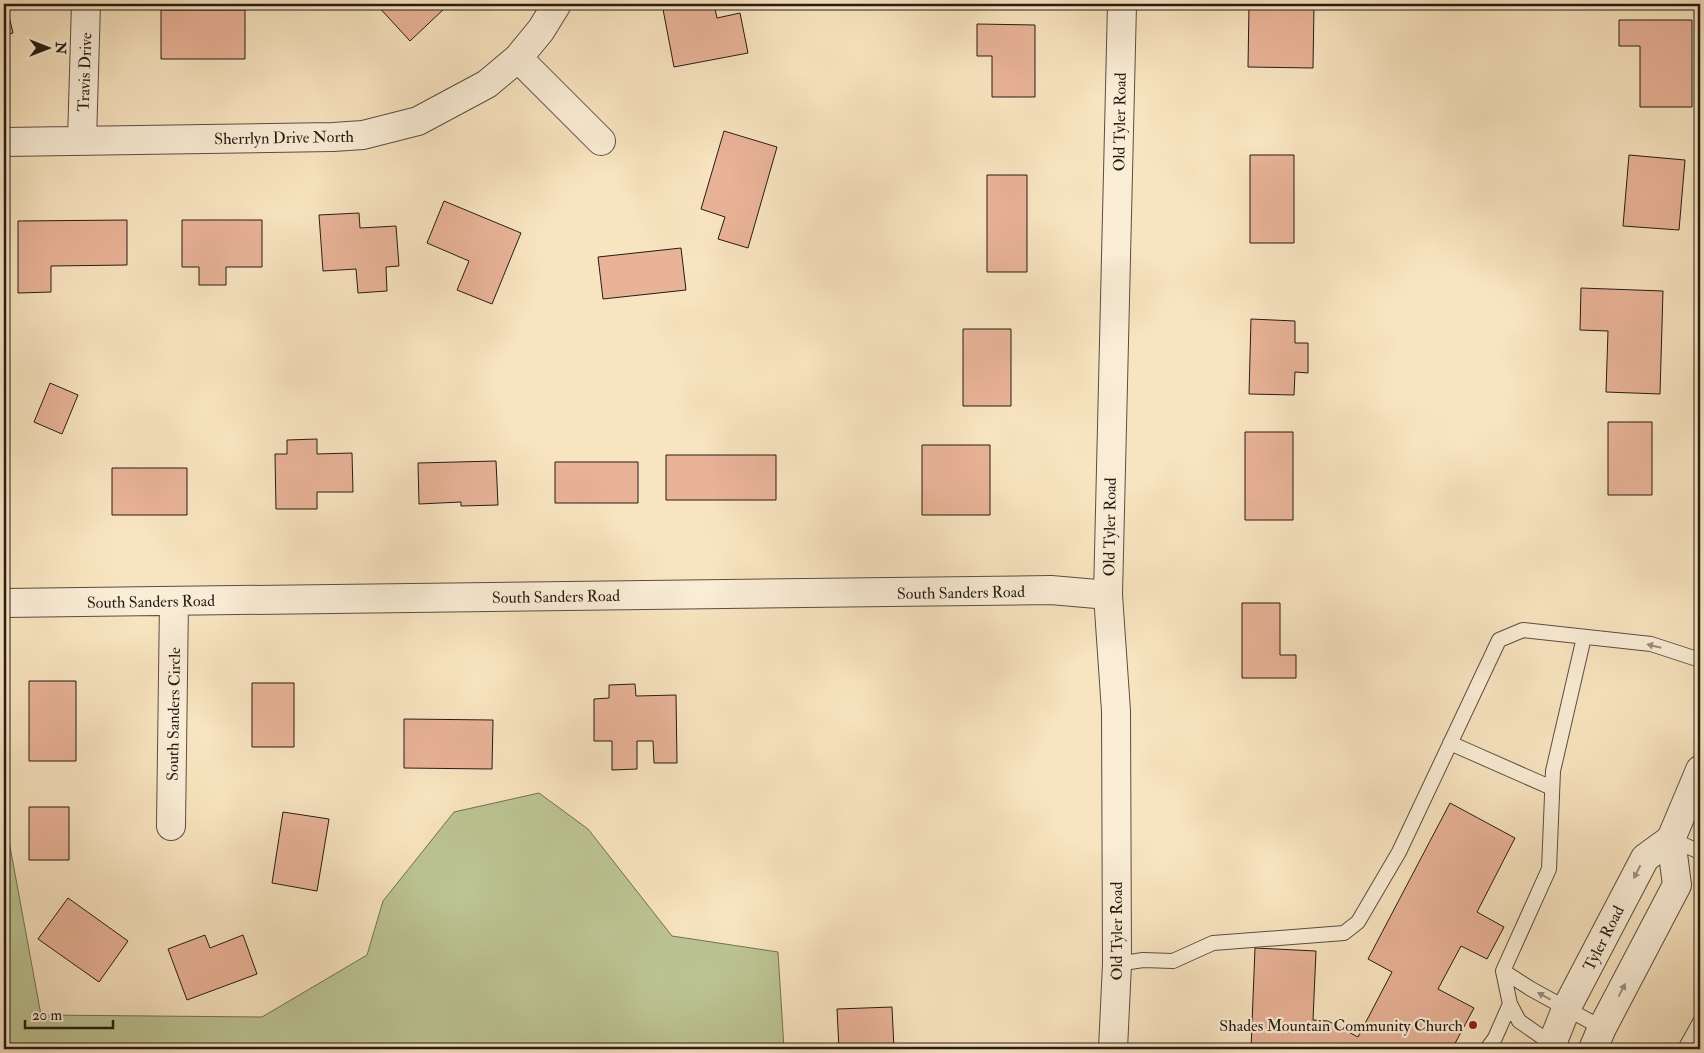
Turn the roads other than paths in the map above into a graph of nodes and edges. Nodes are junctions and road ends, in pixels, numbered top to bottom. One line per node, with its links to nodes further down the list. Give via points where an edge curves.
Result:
1 (86, 4): 5 (street, Travis Drive)
2 (557, 4): 4 (street, Sherrlyn Drive North)
3 (1122, 4): 8 (street, Old Tyler Road)
4 (518, 58): 5 (street, Sherrlyn Drive North, via 487,84 418,121 363,135); 6 (street)
5 (82, 140): 7 (street, Sherrlyn Drive North)
6 (601, 141)
7 (4, 142)
8 (1108, 595): 9 (street, South Sanders Road, via 1051,590); 19 (street, Old Tyler Road, via 1116,711)
9 (174, 601): 10 (street, South Sanders Road); 16 (street, South Sanders Circle)
10 (4, 603)
11 (1584, 636): 12 (lane, one-way to 11, via 1651,644); 13 (lane, via 1523,630 1499,640); 15 (lane, via 1553,771)
12 (1700, 660)
13 (1450, 742): 15 (lane); 19 (lane, via 1399,852 1358,922 1344,933 1214,943 1173,961 1142,960)
14 (1700, 770): 17 (street)
15 (1552, 788): 20 (lane, via 1549,869)
16 (171, 826)
17 (1671, 839): 18 (lane); 22 (street, Tyler Road, one-way to 22, via 1645,858); 24 (street, one-way to 17, via 1677,885)
18 (1700, 852)
19 (1117, 964): 26 (street, Old Tyler Road)
20 (1503, 971): 21 (lane); 22 (lane, one-way to 20)
21 (1510, 1004): 25 (lane, via 1519,1022); 27 (lane)
22 (1566, 1009): 24 (lane); 25 (street, Tyler Road)
23 (1700, 1022): 28 (lane)
24 (1597, 1039)
25 (1555, 1048)
26 (1113, 1049)
27 (1487, 1049)
28 (1685, 1049)

